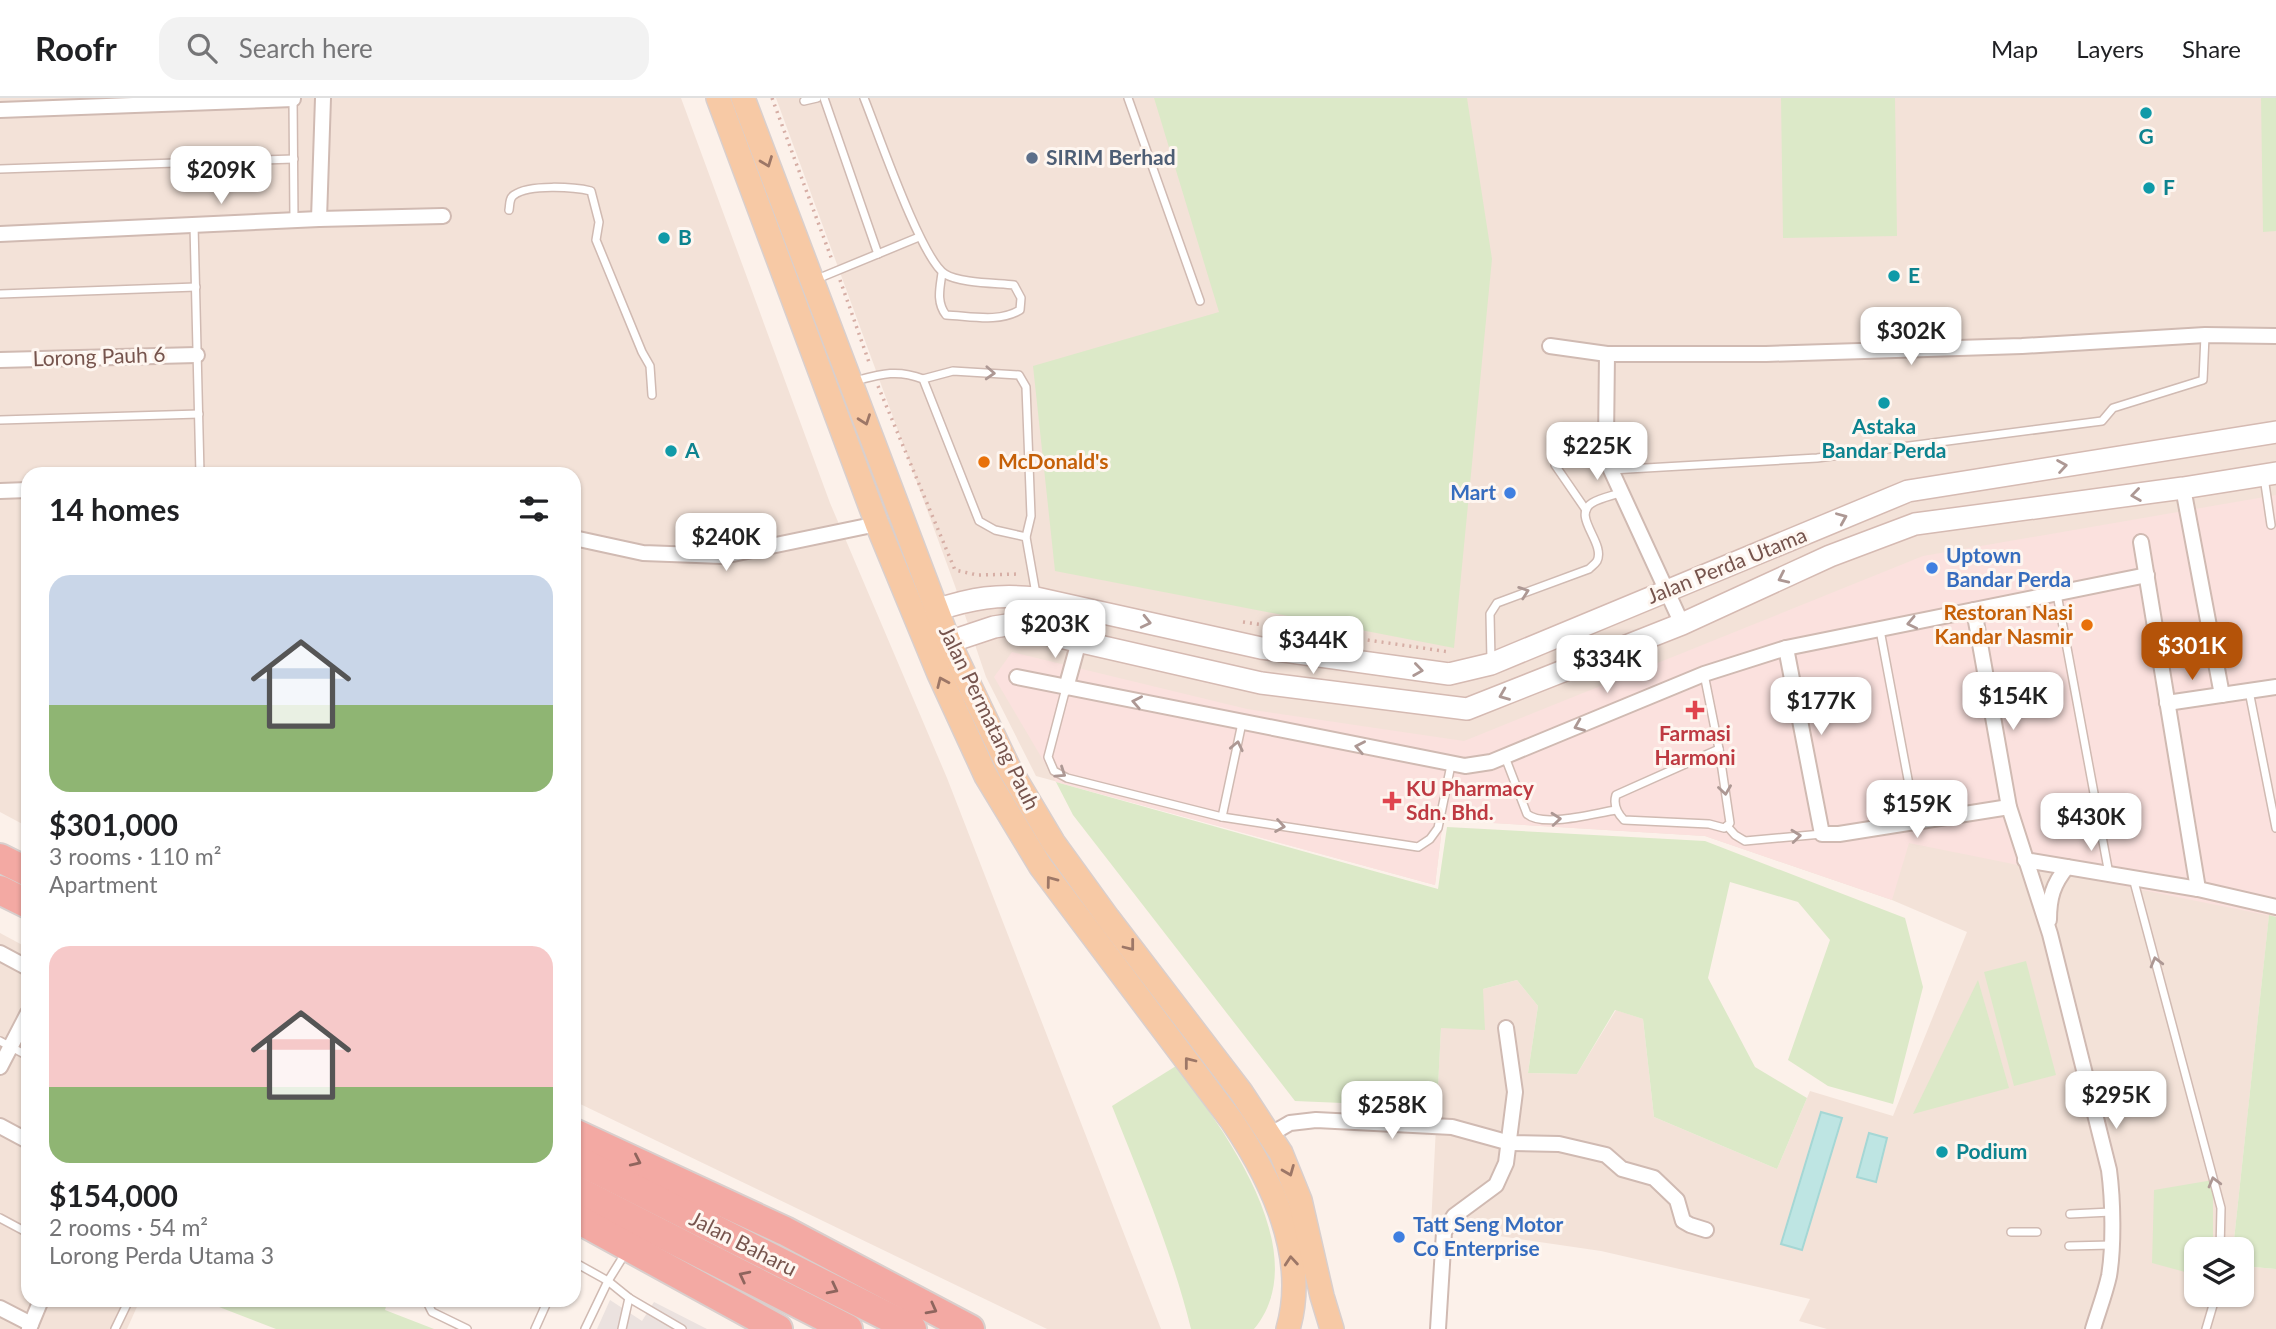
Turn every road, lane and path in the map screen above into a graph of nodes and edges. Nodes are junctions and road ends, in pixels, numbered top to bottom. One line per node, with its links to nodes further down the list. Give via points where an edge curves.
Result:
1 (323, 98): 15 (street)
2 (718, 98): 47 (main road, Jalan Permatang Pauh)
3 (743, 98): 22 (main road, Jalan Permatang Pauh, one-way to 22)
4 (817, 98): 9 (lane)
5 (824, 98): 20 (lane)
6 (864, 98): 19 (lane)
7 (1128, 98): 25 (lane)
8 (293, 99): 10 (street); 11 (lane)
9 (804, 102)
10 (0, 110)
11 (293, 159): 12 (lane); 16 (lane)
12 (0, 169)
13 (509, 210): 34 (lane, via 515,194 536,189 591,191 599,222 596,240 650,366)
14 (443, 216): 15 (street)
15 (319, 219): 16 (street)
16 (294, 220): 17 (street)
17 (194, 225): 18 (street); 23 (lane)
18 (0, 234)
19 (919, 237): 20 (lane); 21 (lane)
20 (878, 254): 22 (lane)
21 (943, 273): 21 (lane, via 939,297 946,315 1010,316 1020,310 1021,298 1014,285)
22 (813, 281): 33 (main road, Jalan Permatang Pauh)
23 (196, 287): 24 (lane); 30 (lane)
24 (0, 294)
25 (1199, 301)
26 (2205, 335): 27 (street); 29 (street, via 1766,354); 40 (lane, via 2203,380 2113,408 2102,421 1817,458)
27 (2276, 336)
28 (1550, 346): 29 (street)
29 (1607, 354): 40 (street, via 1606,441)
30 (197, 355): 31 (street, Lorong Pauh 6); 35 (lane)
31 (0, 360)
32 (923, 379): 33 (lane, via 890,373); 49 (lane, via 979,522); 49 (lane, one-way to 49, via 953,371 1019,375 1027,400 1031,516)
33 (851, 383): 56 (main road, Jalan Permatang Pauh, one-way to 56)
34 (652, 395)
35 (199, 414): 36 (lane); 39 (lane)
36 (0, 420)
37 (2276, 432): 53 (street, Jalan Perda Utama, one-way to 37, via 1908,491)
38 (1555, 465): 46 (lane)
39 (200, 467)
40 (1611, 470): 45 (street)
41 (2270, 475): 42 (street, Jalan Perda Utama); 48 (lane)
42 (2183, 488): 58 (street, Jalan Perda Utama, one-way to 58, via 1915,524 1830,556); 69 (street)
43 (21, 490): 44 (street)
44 (0, 491)
45 (1620, 493): 46 (lane, via 1591,503); 53 (street)
46 (1586, 510): 63 (lane, one-way to 46, via 1490,614 1497,603 1589,569 1597,561 1599,549)
47 (877, 524): 50 (street, via 723,556 642,554); 140 (main road, Jalan Permatang Pauh, one-way to 47, via 1293,1300 1290,1248 1260,1166 1201,1077 1023,839 954,708)
48 (2271, 525)
49 (1026, 537): 55 (lane)
50 (581, 540)
51 (2141, 542): 52 (street)
52 (2147, 575): 54 (street); 70 (street)
53 (1666, 591): 58 (street); 63 (street, Jalan Perda Utama)
54 (2056, 593): 57 (street); 86 (lane)
55 (1036, 598): 56 (street, Jalan Perda Utama, via 985,596); 63 (street, Jalan Perda Utama, one-way to 63, via 1262,648 1449,674)
56 (936, 610): 61 (main road, Jalan Permatang Pauh)
57 (1974, 610): 59 (street, one-way to 59); 75 (street)
58 (1682, 624): 60 (street, Jalan Perda Utama, one-way to 60, via 1467,709 1262,683)
59 (1880, 630): 62 (street); 78 (lane)
60 (1079, 641): 61 (street, Jalan Perda Utama, via 1007,625); 67 (street)
61 (948, 642): 101 (main road, Jalan Permatang Pauh, one-way to 101, via 1009,768 1054,842)
62 (1786, 648): 64 (street); 81 (street)
63 (1491, 664)
64 (1704, 674): 72 (lane); 73 (street, one-way to 73)
65 (1017, 677): 67 (street)
66 (2276, 687): 68 (street)
67 (1066, 688): 71 (street, one-way to 67); 77 (lane, one-way to 77, via 1048,757 1054,771)
68 (2249, 691): 69 (street); 80 (lane)
69 (2222, 695): 70 (street)
70 (2167, 703): 88 (street)
71 (1242, 723): 74 (street, one-way to 71); 77 (lane, one-way to 71)
72 (1719, 749): 76 (lane, via 1616,795); 79 (lane, one-way to 79)
73 (1504, 756): 74 (street, via 1478,765); 76 (lane, one-way to 76, via 1532,819)
74 (1451, 765): 77 (lane, one-way to 74, via 1418,847 1438,828)
75 (2009, 807): 78 (street); 83 (street)
76 (1616, 810): 79 (lane, via 1624,820)
77 (1223, 817)
78 (1916, 822): 81 (street)
79 (1727, 826): 81 (lane, one-way to 81, via 1745,841)
80 (2276, 828)
81 (1822, 834)
82 (0, 858): 85 (highway)
83 (2025, 860): 84 (street); 92 (street)
84 (2067, 867): 86 (street); 92 (street, via 2051,892)
85 (21, 868)
86 (2109, 874): 87 (street)
87 (2133, 878): 88 (street); 116 (lane, one-way to 87, via 2221,1208)
88 (2198, 889): 91 (street)
89 (0, 890): 90 (highway)
90 (21, 900)
91 (2276, 907)
92 (2050, 934): 108 (street, via 2109,1170)
93 (0, 953): 94 (street)
94 (21, 964)
95 (21, 1022): 97 (street)
96 (1506, 1028): 104 (street, via 1515,1092)
97 (5, 1044): 98 (lane); 99 (street)
98 (21, 1052)
99 (0, 1067)
100 (0, 1126): 103 (street)
101 (1270, 1134): 104 (street, via 1290,1123 1316,1120 1452,1127); 141 (main road, Jalan Permatang Pauh, one-way to 141, via 1300,1200)
102 (581, 1136): 139 (highway, one-way to 139, via 785,1231)
103 (21, 1137)
104 (1510, 1143): 113 (street, via 1559,1144 1606,1155 1622,1169 1654,1178 1677,1200 1683,1220); 142 (street, via 1496,1185 1454,1216 1444,1232)
105 (581, 1163): 107 (highway, Jalan Baharu)
106 (581, 1191): 107 (highway, Jalan Baharu)
107 (633, 1204): 137 (highway, Jalan Baharu, one-way to 107); 138 (highway, Jalan Baharu, one-way to 138)
108 (2111, 1212): 109 (lane); 117 (street)
109 (2070, 1214)
110 (0, 1218): 112 (lane)
111 (581, 1221): 119 (highway)
112 (21, 1229)
113 (1706, 1230)
114 (2011, 1232): 115 (lane)
115 (2037, 1232)
116 (2220, 1237)
117 (2111, 1245): 118 (lane); 143 (street, via 2109,1275)
118 (2069, 1246)
119 (628, 1248): 121 (lane); 136 (highway)
120 (581, 1266): 121 (lane)
121 (608, 1281): 122 (lane); 133 (lane)
122 (629, 1298): 134 (lane); 135 (lane)
123 (38, 1307): 129 (street)
124 (126, 1307): 130 (lane)
125 (430, 1307): 131 (lane)
126 (545, 1307): 132 (lane)
127 (2212, 1307): 144 (lane)
128 (0, 1308): 129 (street)
129 (30, 1327)
130 (115, 1329)
131 (467, 1329)
132 (535, 1329)
133 (585, 1329)
134 (622, 1329)
135 (682, 1329)
136 (778, 1329)
137 (848, 1329)
138 (912, 1329)
139 (970, 1329)
140 (1287, 1329)
141 (1332, 1329)
142 (1438, 1329)
143 (2093, 1329)
144 (2206, 1329)

